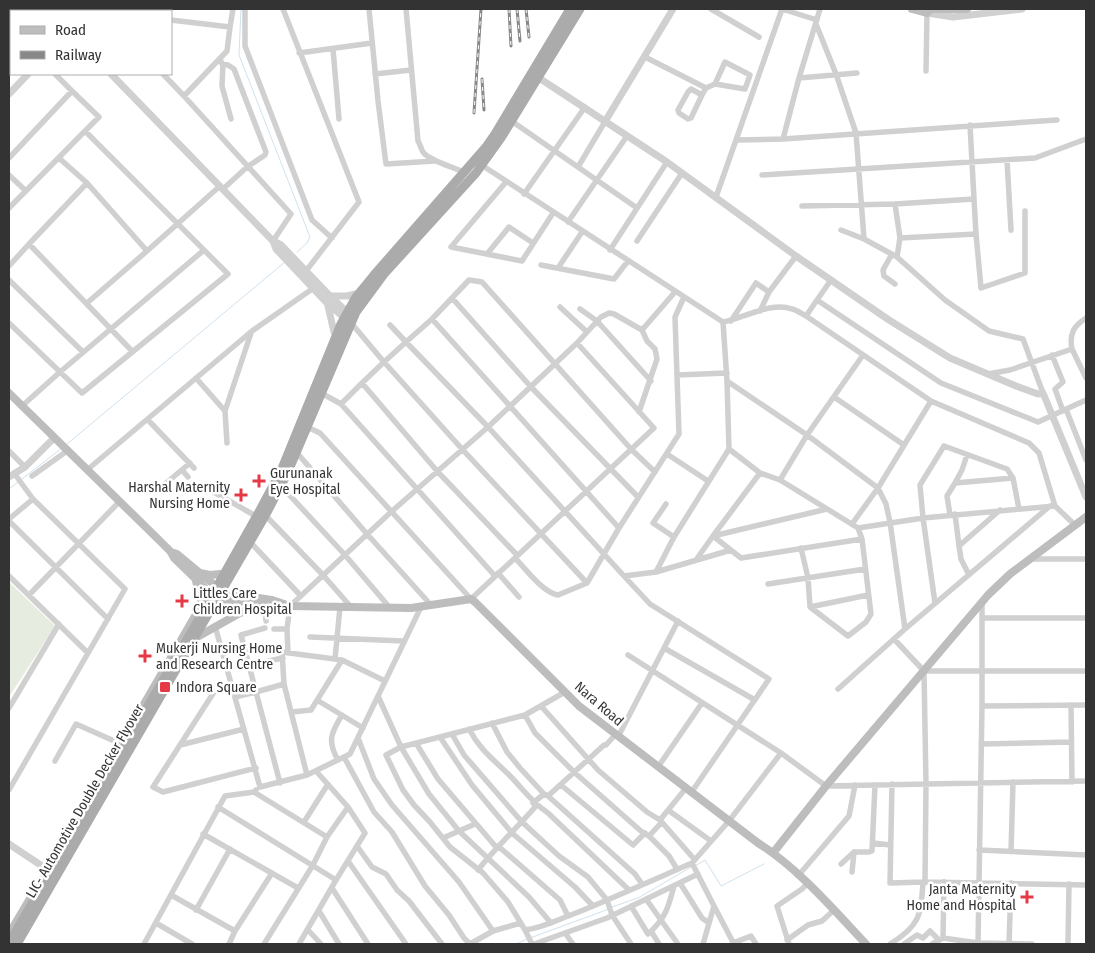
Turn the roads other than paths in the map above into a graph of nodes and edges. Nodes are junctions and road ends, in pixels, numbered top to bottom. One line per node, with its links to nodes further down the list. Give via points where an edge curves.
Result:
1 (232, 9): 17 (street)
2 (246, 9): 91 (street, via 244,46 312,220)
3 (283, 9): 21 (street)
4 (369, 9): 19 (street)
5 (406, 9): 24 (street)
6 (568, 9): 26 (main road); 444 (main road, LIC- Automotive Double Decker Flyover, bridge, via 486,147 352,303 281,471 196,624)
7 (581, 9): 34 (main road); 445 (main road, LIC- Automotive Double Decker Flyover, bridge, via 476,173 384,274 356,312 266,516)
8 (673, 9): 22 (street)
9 (711, 9): 18 (street)
10 (820, 9): 16 (street)
11 (912, 9): 14 (main road)
12 (967, 9): 14 (main road)
13 (1022, 9): 14 (street, via 953,16)
14 (930, 10): 25 (street)
15 (172, 20): 17 (street)
16 (816, 22): 29 (street); 35 (street); 54 (street, via 782,9)
17 (230, 26): 23 (street, via 227,52)
18 (759, 37)
19 (372, 43): 20 (street); 28 (street)
20 (333, 49): 21 (street); 44 (street)
21 (299, 53): 91 (street, via 359,202)
22 (645, 57): 37 (street); 45 (street)
23 (222, 62): 40 (street); 43 (street, via 222,86); 62 (street, via 234,70 266,152)
24 (411, 70): 28 (street); 59 (street, via 418,140 424,154)
25 (926, 71)
26 (529, 72): 34 (street); 66 (main road, via 493,133)
27 (857, 73): 29 (street)
28 (375, 74): 59 (street, via 386,164)
29 (836, 74): 35 (street); 50 (street)
30 (27, 75): 39 (street)
31 (56, 75): 38 (street)
32 (112, 75): 73 (street)
33 (164, 75): 40 (street)
34 (540, 78): 42 (street); 47 (main road)
35 (799, 78): 52 (street)
36 (715, 84): 36 (street, via 725,62 750,75 745,89); 37 (street)
37 (706, 88): 41 (street)
38 (72, 91): 49 (street, via 99,117); 56 (street)
39 (9, 94)
40 (184, 96): 62 (street)
41 (702, 96): 41 (street, via 690,90 679,113 691,118)
42 (585, 107): 45 (street); 55 (street)
43 (231, 119)
44 (339, 119)
45 (606, 120): 51 (street); 64 (street)
46 (1057, 120): 48 (street)
47 (513, 122): 55 (street); 63 (main road)
48 (970, 126): 50 (street); 61 (street)
49 (85, 131): 57 (street); 86 (street)
50 (856, 134): 52 (street); 65 (street)
51 (627, 136): 60 (street); 70 (street)
52 (783, 139): 54 (street)
53 (1086, 139): 58 (street, via 1035,158)
54 (737, 140): 76 (street)
55 (556, 150): 64 (street); 75 (street)
56 (9, 158)
57 (59, 158): 72 (street); 74 (street)
58 (1007, 160): 61 (street); 88 (street)
59 (435, 161): 66 (street)
60 (667, 162): 67 (street); 82 (street)
61 (971, 162): 65 (street); 77 (street)
62 (247, 166): 73 (street); 94 (street, via 291,214)
63 (483, 166): 71 (street); 128 (main road, via 370,294)
64 (578, 167): 70 (street)
65 (859, 169): 69 (street); 80 (street)
66 (463, 172): 115 (main road)
67 (682, 173): 76 (street); 95 (street)
68 (9, 175): 74 (street)
69 (762, 175)
70 (597, 179): 82 (street); 85 (street)
71 (506, 182): 75 (street); 101 (street, via 451,247)
72 (87, 183): 97 (street); 100 (street)
73 (221, 188): 86 (street); 94 (street)
74 (26, 191): 81 (street)
75 (524, 194): 84 (street)
76 (716, 197): 102 (street)
77 (974, 199): 78 (street); 90 (street)
78 (895, 204): 80 (street); 92 (street)
79 (802, 206): 80 (street)
80 (862, 206): 93 (street)
81 (9, 208)
82 (637, 208): 99 (street)
83 (1025, 211): 90 (street, via 1026,273 981,288)
84 (553, 213): 85 (street); 96 (street)
85 (568, 222): 89 (street)
86 (178, 224): 98 (street); 100 (street)
87 (841, 230): 93 (street)
88 (1011, 230)
89 (582, 232): 99 (street); 107 (street)
90 (976, 234): 92 (street)
91 (332, 238): 108 (street)
92 (900, 238): 103 (street)
93 (864, 239): 103 (street)
94 (273, 241): 108 (street); 112 (street, via 276,249)
95 (636, 241)
96 (533, 243): 101 (street, via 522,261); 101 (street, via 509,227)
97 (29, 244): 106 (street); 120 (street)
98 (204, 250): 134 (street); 142 (street, via 228,274)
99 (610, 250): 104 (street)
100 (147, 251): 120 (street)
101 (488, 254)
102 (796, 256): 110 (street); 114 (street)
103 (895, 256): 111 (street, via 883,270 884,276); 147 (street, via 945,300 990,331 1023,339)
104 (628, 261): 107 (street, via 614,279); 113 (street)
105 (542, 265): 107 (street)
106 (9, 266)
107 (558, 268)
108 (306, 271): 112 (street)
109 (9, 280): 143 (street)
110 (831, 280): 119 (street); 151 (street, via 950,358)
111 (895, 284)
112 (316, 287): 118 (street); 136 (street)
113 (675, 292): 116 (street); 135 (street)
114 (769, 292): 123 (street); 129 (street, via 756,283)
115 (355, 294): 118 (street); 124 (main road)
116 (684, 297): 131 (street); 152 (street, via 675,317)
117 (452, 298): 127 (street); 148 (street, via 469,280 482,282); 158 (street)
118 (328, 300): 124 (street); 137 (street)
119 (817, 300): 125 (street); 171 (street, via 941,383 1038,422)
120 (87, 303): 134 (street)
121 (560, 307): 138 (street)
122 (580, 309): 130 (street)
123 (760, 311): 125 (street, via 784,307); 129 (street)
124 (343, 313): 128 (street); 137 (main road)
125 (806, 316): 144 (street)
126 (1086, 318): 141 (street, via 1076,325 1070,339)
127 (432, 319): 139 (street); 167 (street)
128 (354, 320): 146 (street); 161 (main road)
129 (731, 320): 131 (street)
130 (597, 321): 135 (street, via 609,313 614,314); 138 (street); 155 (street)
131 (723, 322): 150 (street)
132 (9, 323): 149 (street)
133 (390, 325): 139 (street)
134 (112, 328): 142 (street); 143 (street)
135 (642, 330): 155 (street, via 647,342 655,349 657,359)
136 (252, 331): 153 (street); 169 (street)
137 (334, 332): 173 (main road)
138 (587, 332): 140 (street)
139 (406, 342): 146 (street); 174 (street)
140 (577, 343): 148 (street); 170 (street)
141 (1072, 349): 145 (street); 154 (street)
142 (132, 351): 149 (street, via 82,393)
143 (83, 352): 149 (street)
144 (863, 355): 162 (street); 164 (street)
145 (1052, 355): 147 (street); 168 (street, via 1063,382 1055,389)
146 (384, 362): 157 (street); 180 (street)
147 (1032, 362): 151 (street); 160 (street)
148 (555, 364): 158 (street); 181 (street)
149 (60, 372): 166 (street)
150 (727, 373): 152 (street); 156 (street)
151 (987, 374): 160 (street, via 1038,394)
152 (677, 375): 186 (street, via 679,434)
153 (196, 378): 169 (street); 172 (street)
154 (1086, 378)
155 (650, 381): 170 (street)
156 (728, 381): 176 (street); 182 (street)
157 (362, 383): 165 (street); 193 (street)
158 (531, 387): 167 (street); 190 (street)
159 (9, 393): 166 (main road)
160 (1043, 393): 171 (street)
161 (323, 394): 165 (street); 175 (main road)
162 (834, 397): 176 (street); 179 (street)
163 (1086, 400): 168 (street)
164 (931, 401): 179 (street); 214 (street, via 1029,443 1039,453)
165 (341, 404): 206 (street)
166 (22, 406): 177 (main road)
167 (509, 406): 174 (street); 207 (street)
168 (1065, 410): 171 (street); 188 (street)
169 (225, 411): 178 (street)
170 (640, 412): 181 (street, via 654,428)
171 (1053, 416): 210 (street)
172 (148, 420): 191 (street); 192 (street, via 192,465)
173 (297, 422): 175 (street); 220 (main road)
174 (488, 427): 180 (street); 217 (street)
175 (309, 428): 185 (main road); 219 (street, via 320,433)
176 (807, 435): 200 (street); 205 (street)
177 (57, 440): 183 (main road); 189 (street)
178 (227, 443)
179 (904, 445): 205 (street)
180 (462, 449): 193 (street); 231 (street)
181 (631, 449): 190 (street); 194 (street)
182 (729, 449): 195 (street); 201 (street)
183 (67, 450): 191 (main road); 197 (street)
184 (9, 451): 189 (street)
185 (298, 454): 204 (main road); 232 (street)
186 (667, 454): 194 (street); 201 (street)
187 (967, 455): 199 (street, via 1007,469); 202 (street); 224 (street, via 944,446 920,485)
188 (1086, 460)
189 (25, 467): 196 (street)
190 (610, 468): 207 (street); 209 (street)
191 (87, 470): 212 (main road)
192 (182, 470): 198 (street); 203 (street)
193 (437, 470): 206 (street); 243 (street)
194 (655, 472): 209 (street)
195 (760, 473): 200 (street); 233 (street)
196 (13, 476): 211 (street)
197 (32, 476)
198 (188, 477)
199 (1013, 478): 202 (street); 216 (street)
200 (780, 480): 215 (street)
201 (708, 481): 234 (street)
202 (955, 483): 221 (street, via 948,496)
203 (165, 484)
204 (282, 487): 222 (main road); 242 (street)
205 (878, 488): 226 (street); 227 (street)
206 (417, 490): 219 (street); 252 (street)
207 (586, 490): 217 (street); 229 (street)
208 (212, 491): 220 (street)
209 (638, 497): 229 (street)
210 (1086, 497)
211 (33, 499): 225 (street); 236 (street)
212 (119, 502): 236 (street); 255 (main road, via 174,558)
213 (666, 504): 234 (street, via 653,523)
214 (1053, 506): 216 (street); 228 (street); 253 (street)
215 (827, 509): 227 (street); 233 (street)
216 (1020, 509): 218 (street)
217 (565, 510): 231 (street); 241 (street)
218 (1000, 510): 221 (street); 238 (street)
219 (391, 512): 232 (street); 266 (street)
220 (254, 514): 250 (main road)
221 (952, 514): 224 (street); 238 (street)
222 (267, 517): 237 (main road); 251 (street)
223 (1086, 517): 228 (main road)
224 (923, 518): 226 (street); 269 (street)
225 (9, 520): 247 (street)
226 (890, 522): 230 (street); 286 (street)
227 (852, 524): 230 (street)
228 (1074, 525): 244 (main road)
229 (619, 528): 241 (street)
230 (858, 528): 235 (street)
231 (541, 533): 243 (street); 258 (street)
232 (367, 534): 242 (street); 271 (street)
233 (713, 536): 240 (street); 246 (street)
234 (674, 537): 249 (street)
235 (862, 539): 239 (street); 248 (street)
236 (80, 543): 247 (street); 281 (street, via 125,588)
237 (252, 544): 263 (main road); 264 (street)
238 (959, 546): 253 (street, via 960,559)
239 (801, 548): 240 (street, via 741,558); 257 (street)
240 (732, 550): 246 (street)
241 (603, 553): 256 (street); 258 (street)
242 (345, 555): 251 (street); 278 (street)
243 (516, 556): 252 (street); 258 (street, via 542,587 554,595)
244 (1030, 559): 245 (street); 267 (main road)
245 (1086, 559)
246 (696, 560): 249 (street)
247 (55, 568): 261 (street); 281 (street)
248 (866, 569): 257 (street); 262 (street)
249 (656, 572): 256 (street)
250 (220, 574): 255 (main road); 260 (main road)
251 (323, 575): 264 (street); 275 (street)
252 (497, 575): 265 (street); 266 (street)
253 (969, 575): 269 (street)
254 (9, 576): 261 (street)
255 (197, 576): 260 (main road); 272 (main road)
256 (624, 576): 282 (street, via 650,604)
257 (808, 578): 259 (street); 277 (street)
258 (587, 583)
259 (768, 584)
260 (212, 588): 263 (main road); 272 (main road)
261 (29, 595): 283 (street)
262 (868, 595): 277 (street); 277 (street, via 871,614 848,636)
263 (223, 596): 268 (main road); 270 (main road); 288 (main road)
264 (301, 596): 273 (street)
265 (519, 597)
266 (471, 599): 271 (main road); 309 (main road, Nara Road)
267 (982, 602): 279 (street); 301 (main road)
268 (278, 603): 270 (main road); 273 (main road)
269 (935, 603): 286 (street)
270 (262, 604): 284 (main road); 299 (street, via 266,625 240,636)
271 (431, 605): 276 (main road)
272 (202, 606): 334 (main road)
273 (290, 606): 274 (main road); 287 (street)
274 (340, 607): 275 (main road); 290 (street)
275 (351, 607): 278 (main road)
276 (421, 607): 278 (main road); 292 (street)
277 (810, 607)
278 (390, 608)
279 (982, 618): 280 (street); 302 (street)
280 (1086, 618)
281 (108, 619): 294 (street)
282 (678, 622): 293 (street); 313 (street, via 769,680)
283 (59, 624): 294 (street); 319 (street)
284 (215, 626): 288 (main road); 311 (street)
285 (274, 629): 287 (street)
286 (905, 629): 291 (street)
287 (287, 630): 295 (street)
288 (199, 636): 403 (main road)
289 (310, 637): 290 (street)
290 (337, 638): 292 (street); 298 (street)
291 (894, 639): 301 (street); 306 (street)
292 (403, 641): 304 (street)
293 (664, 648): 300 (street); 313 (street)
294 (88, 653): 360 (street)
295 (288, 653): 297 (street, via 282,652); 298 (street)
296 (628, 655): 300 (street)
297 (283, 658): 299 (street); 305 (street)
298 (338, 660): 304 (street); 312 (street)
299 (248, 665): 308 (street)
300 (652, 670): 314 (street); 329 (street)
301 (924, 671): 302 (street); 354 (street); 358 (main road)
302 (982, 671): 303 (street); 318 (street)
303 (1086, 671)
304 (385, 681): 310 (street)
305 (284, 684): 308 (street); 320 (street)
306 (838, 689)
307 (214, 692): 336 (street)
308 (256, 692): 311 (street); 348 (street)
309 (565, 692): 317 (street); 329 (main road, Nara Road)
310 (378, 696): 325 (street); 337 (street)
311 (235, 697): 326 (street)
312 (317, 700): 320 (street, via 311,710); 321 (street)
313 (755, 700): 324 (street)
314 (702, 703): 324 (street); 342 (street)
315 (1071, 705): 316 (street); 318 (street); 332 (street)
316 (1086, 705)
317 (541, 706): 322 (street); 340 (street)
318 (982, 706): 335 (street)
319 (9, 708)
320 (292, 712): 346 (street)
321 (342, 715): 325 (street); 339 (street, via 331,734 331,745)
322 (525, 715): 323 (street); 345 (street, via 535,733)
323 (492, 723): 327 (street); 363 (street, via 507,752)
324 (737, 726): 338 (street); 361 (street)
325 (363, 728): 331 (street)
326 (244, 729): 336 (street); 343 (street)
327 (469, 729): 328 (street); 364 (street, via 478,745 514,779)
328 (452, 734): 330 (street); 371 (street, via 464,755)
329 (616, 736): 340 (street); 342 (main road, Nara Road)
330 (440, 737): 333 (street); 374 (street, via 472,785)
331 (358, 738): 339 (street, via 350,754); 436 (street, via 374,779 392,805 459,882)
332 (1072, 742): 335 (street); 350 (street)
333 (416, 743): 337 (street); 372 (street, via 431,770)
334 (121, 744): 341 (street, via 76,724); 397 (main road)
335 (981, 744): 351 (street)
336 (180, 745): 343 (street, via 154,787 163,792)
337 (401, 747): 373 (street, via 429,794); 378 (street, via 386,755 392,769 403,790)
338 (780, 753): 358 (street); 369 (street)
339 (341, 759): 344 (street); 436 (street, via 374,812 392,832 425,886 464,938 470,944)
340 (588, 759): 345 (street); 368 (street)
341 (55, 761)
342 (658, 767): 361 (main road, Nara Road)
343 (256, 768): 359 (street)
344 (316, 771): 346 (street); 352 (street)
345 (574, 772): 355 (street); 376 (street)
346 (307, 775): 348 (street)
347 (1086, 781): 350 (street)
348 (280, 782): 359 (street)
349 (1013, 782): 350 (street); 351 (street); 388 (street)
350 (1072, 782)
351 (980, 783): 354 (street); 386 (street)
352 (328, 784): 366 (street); 370 (street)
353 (892, 784): 354 (street); 357 (street); 382 (street)
354 (926, 784): 405 (street)
355 (560, 785): 363 (street); 376 (street, via 633,845)
356 (855, 785): 357 (street); 358 (street); 402 (street, via 849,816)
357 (874, 785): 381 (street)
358 (826, 786): 389 (main road)
359 (260, 787): 362 (street)
360 (9, 790)
361 (688, 790): 367 (street); 369 (main road, Nara Road)
362 (254, 792): 365 (street, via 225,796); 370 (street)
363 (546, 795): 364 (street); 409 (street, via 635,874)
364 (534, 804): 371 (street, via 536,806); 416 (street, via 548,813)
365 (218, 807): 375 (street); 395 (street)
366 (348, 807): 377 (street); 383 (street, via 366,832)
367 (668, 810): 368 (street); 379 (street)
368 (661, 821): 376 (street); 393 (street)
369 (729, 821): 379 (street); 389 (main road, Nara Road)
370 (304, 822): 377 (street)
371 (522, 822): 374 (street); 419 (street, via 588,877)
372 (475, 824): 373 (street); 384 (street)
373 (459, 831): 378 (street); 391 (street)
374 (512, 833): 384 (street); 420 (street)
375 (203, 834): 385 (street); 417 (street)
376 (647, 835): 396 (street, via 669,856)
377 (327, 837): 395 (street)
378 (443, 838): 398 (street)
379 (711, 841): 393 (street)
380 (9, 844): 397 (street)
381 (873, 844): 382 (street); 387 (street, via 872,852)
382 (890, 845): 405 (street, via 890,883)
383 (357, 846): 392 (street); 455 (street, via 372,866 386,874)
384 (497, 846): 391 (street); 427 (street, via 560,900)
385 (230, 849): 400 (street); 423 (street)
386 (979, 850): 388 (street); 407 (street)
387 (854, 852): 394 (street); 399 (street)
388 (1012, 852): 390 (street)
389 (773, 853): 402 (main road, Nara Road)
390 (1086, 855)
391 (488, 858): 398 (street); 431 (street, via 529,897)
392 (348, 861): 404 (street); 454 (street)
393 (693, 862): 396 (street); 401 (street)
394 (841, 864)
395 (313, 865): 404 (street); 414 (street)
396 (677, 869): 409 (street)
397 (47, 870): 403 (street); 439 (main road)
398 (478, 870): 430 (street, via 508,902)
399 (852, 872)
400 (272, 873): 414 (street); 435 (street)
401 (697, 873): 410 (street); 422 (street)
402 (798, 876): 411 (main road, Nara Road)
403 (60, 877): 445 (main road)
404 (336, 880): 415 (street)
405 (924, 882): 406 (street); 467 (street, via 916,924)
406 (944, 882): 407 (street); 442 (street)
407 (979, 882): 408 (street); 470 (street)
408 (1011, 883): 412 (street); 471 (street)
409 (642, 884): 416 (street)
410 (677, 884): 418 (street); 428 (street); 432 (street)
411 (807, 884): 424 (main road, Nara Road); 443 (street, via 777,906)
412 (1069, 884): 413 (street); 473 (street)
413 (1086, 885)
414 (298, 888): 449 (street)
415 (332, 888): 425 (street); 453 (street)
416 (630, 890): 419 (street)
417 (171, 895): 423 (street); 429 (street)
418 (646, 899): 421 (street); 428 (street)
419 (607, 900): 420 (street); 426 (street)
420 (593, 906): 427 (street)
421 (631, 906): 426 (street); 437 (street, via 648,934)
422 (714, 906): 432 (street); 464 (street)
423 (196, 910): 435 (street)
424 (834, 910): 443 (street, via 822,921 808,925); 466 (main road, Nara Road)
425 (319, 911): 433 (street); 452 (street)
426 (612, 915): 438 (street); 459 (street)
427 (568, 916): 431 (street)
428 (661, 922): 437 (street); 461 (street)
429 (156, 923): 446 (street); 447 (street)
430 (521, 923): 434 (street); 436 (street)
431 (550, 923): 434 (street)
432 (709, 923): 440 (street)
433 (308, 930): 450 (street); 451 (street)
434 (525, 930): 456 (street)
435 (235, 931): 448 (street)
436 (493, 931)
437 (652, 931): 460 (street)
438 (565, 933): 441 (street); 458 (street)
439 (9, 934)
440 (705, 934): 462 (street); 463 (street)
441 (552, 938): 456 (street); 457 (street)
442 (941, 939): 468 (street, via 930,931 923,938 917,935); 469 (street); 470 (street)
443 (788, 942)
444 (9, 943)
445 (19, 944)
446 (144, 944)
447 (192, 944)
448 (229, 944)
449 (264, 944)
450 (300, 944)
451 (322, 944)
452 (339, 944)
453 (368, 944)
454 (406, 944)
455 (442, 944)
456 (533, 944)
457 (555, 944)
458 (573, 944)
459 (631, 944)
460 (659, 944)
461 (678, 944)
462 (703, 944)
463 (710, 944)
464 (734, 944): 465 (street, via 751,936)
465 (756, 944)
466 (866, 944)
467 (890, 944)
468 (904, 944)
469 (932, 944)
470 (978, 944): 471 (street)
471 (1009, 944): 472 (street)
472 (1032, 944)
473 (1068, 944)

